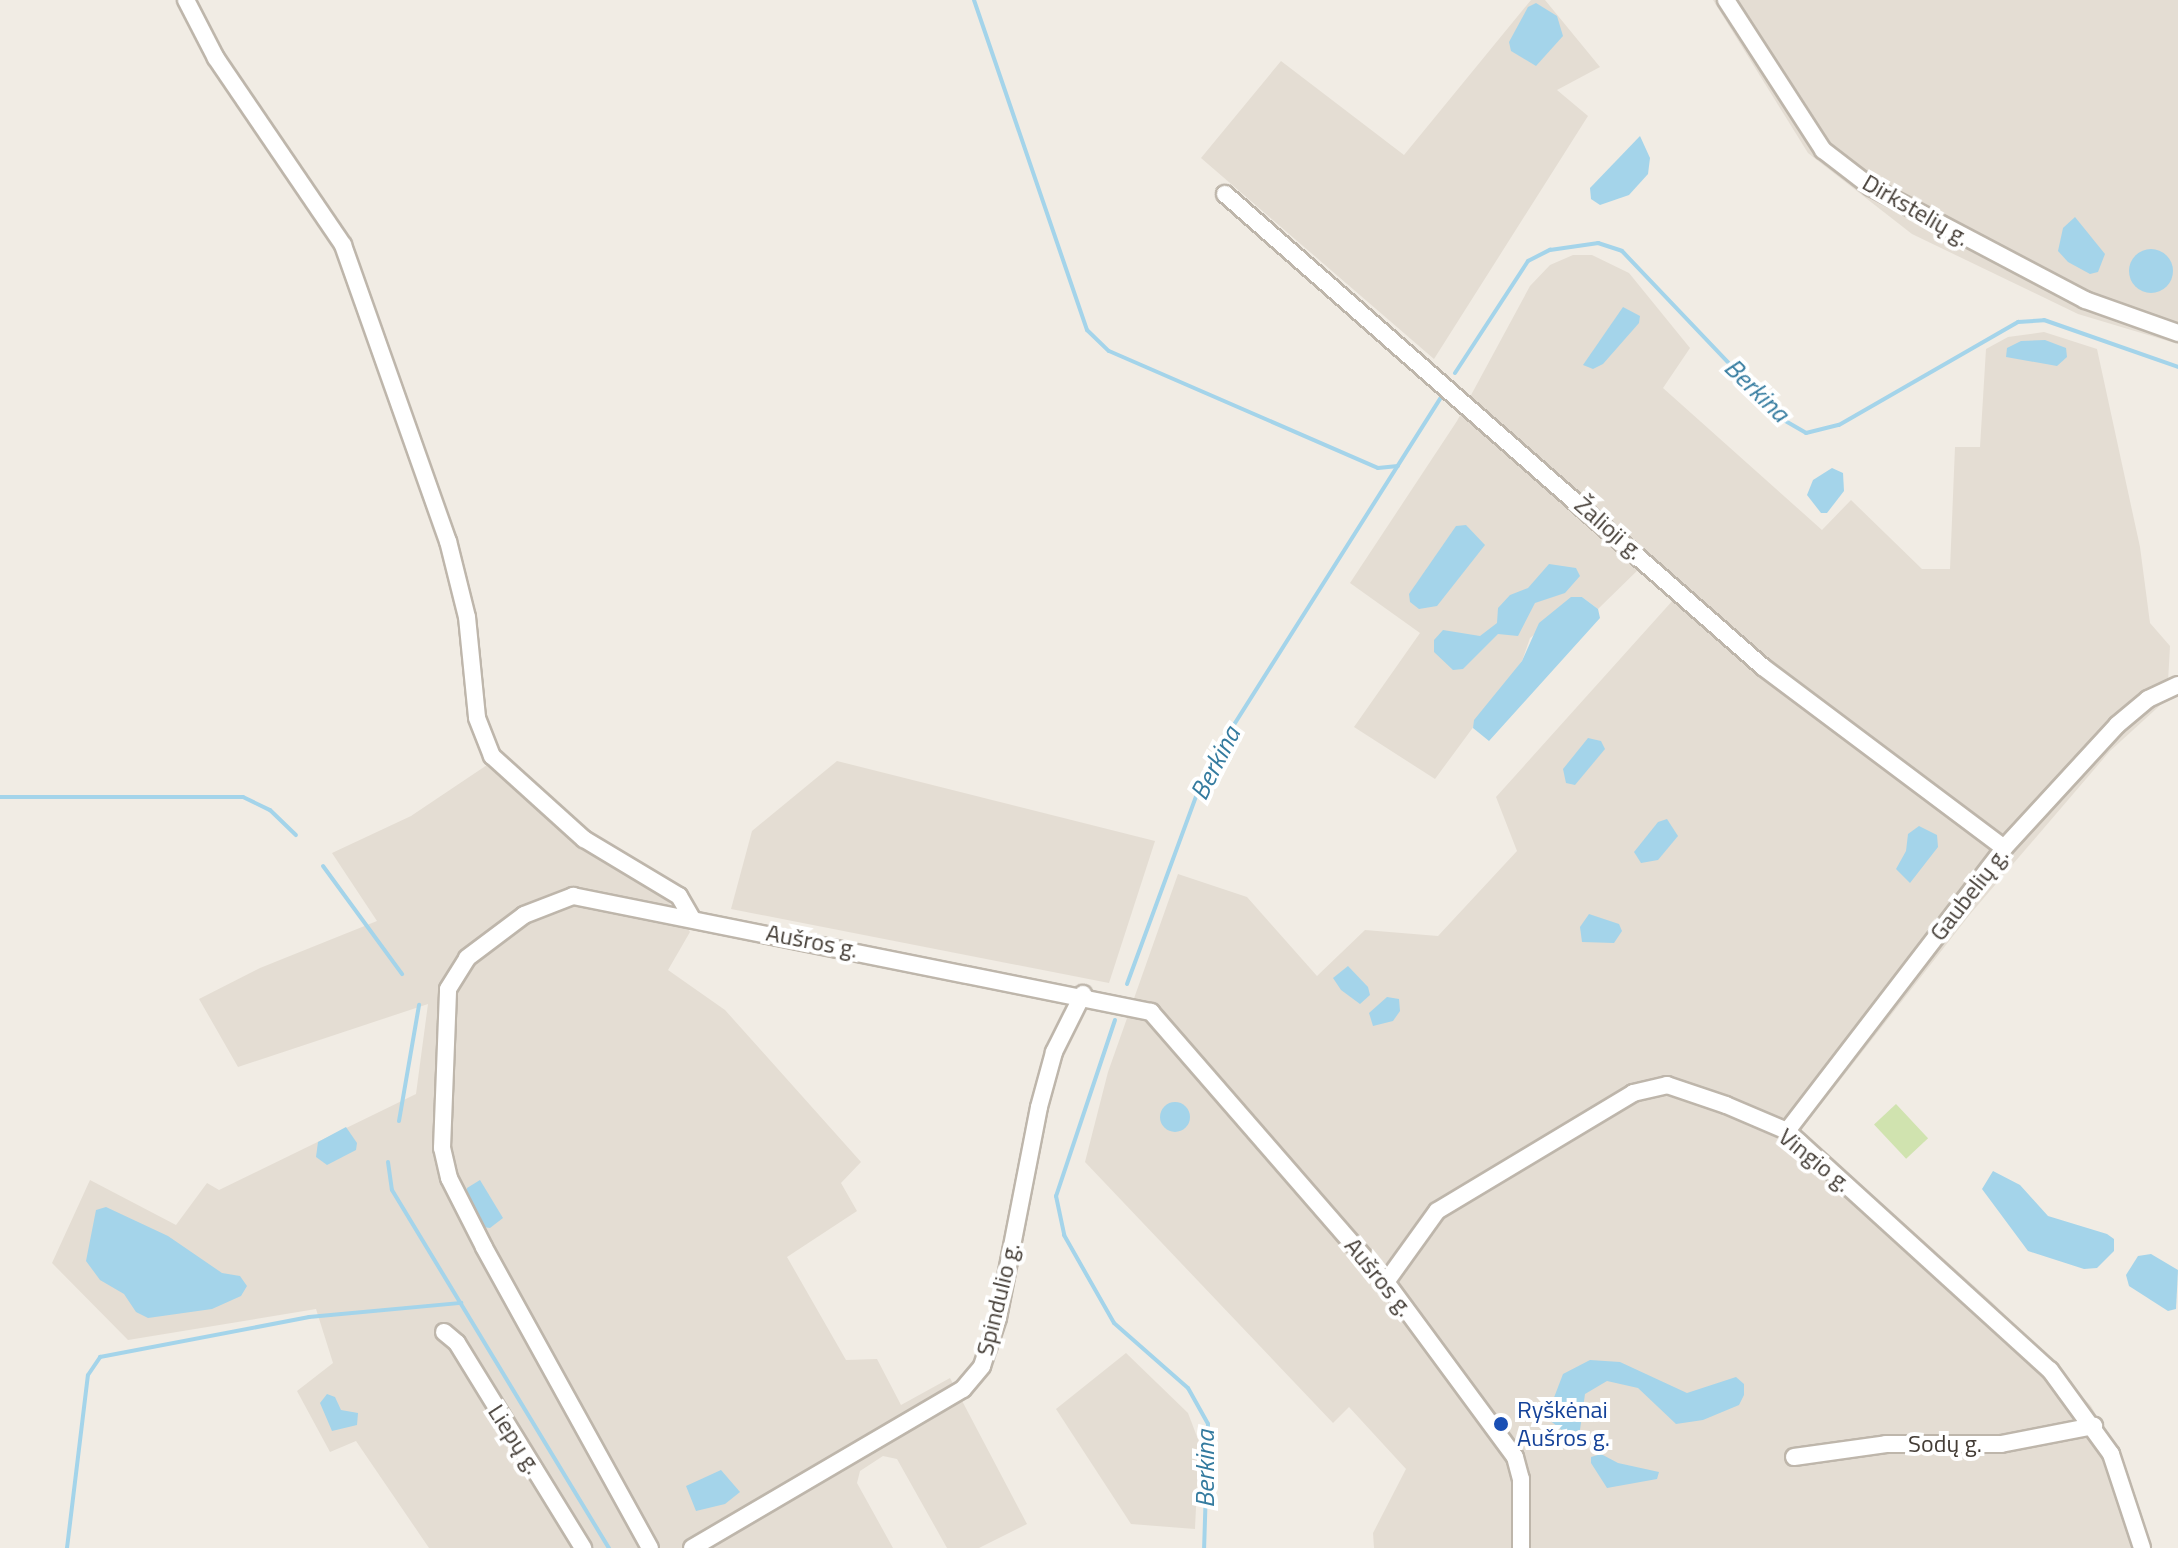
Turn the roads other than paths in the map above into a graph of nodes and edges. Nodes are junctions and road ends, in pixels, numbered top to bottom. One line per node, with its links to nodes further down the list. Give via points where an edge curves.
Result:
1 (186, 0): 7 (street, via 216,58 343,245 448,541 467,617 477,718 492,756 584,839 679,896)
2 (1726, 0): 4 (street, Dirkstelių g., via 1823,150 1871,187 2085,300)
3 (1225, 194): 6 (street, Žalioji g., via 1763,667)
4 (2178, 333)
5 (2178, 685): 6 (street, Gaubelių g., via 2148,699 2117,725)
6 (2004, 848): 9 (street, Gaubelių g.)
7 (691, 917): 8 (street, Aušros g.); 15 (street, Aušros g., via 573,896 524,915 467,958 448,989 442,1125 449,1178)
8 (1083, 994): 10 (street, Aušros g., via 1151,1012); 16 (street, Spindulio g., via 1054,1052 1039,1107 998,1318 982,1366 963,1389)
9 (1787, 1131): 10 (street, Vingio g., via 1667,1085 1633,1093 1437,1211); 12 (street, Vingio g., via 2050,1370)
10 (1386, 1282): 17 (street, Aušros g., via 1515,1457 1521,1479)
11 (444, 1332): 14 (street, Liepų g., via 457,1343)
12 (2094, 1426): 13 (street, Sodų g., via 2001,1444 1886,1444); 18 (street, Vingio g., via 2125,1488)
13 (1794, 1457)
14 (583, 1548)
15 (650, 1548)
16 (692, 1548)
17 (1521, 1548)
18 (2142, 1548)

